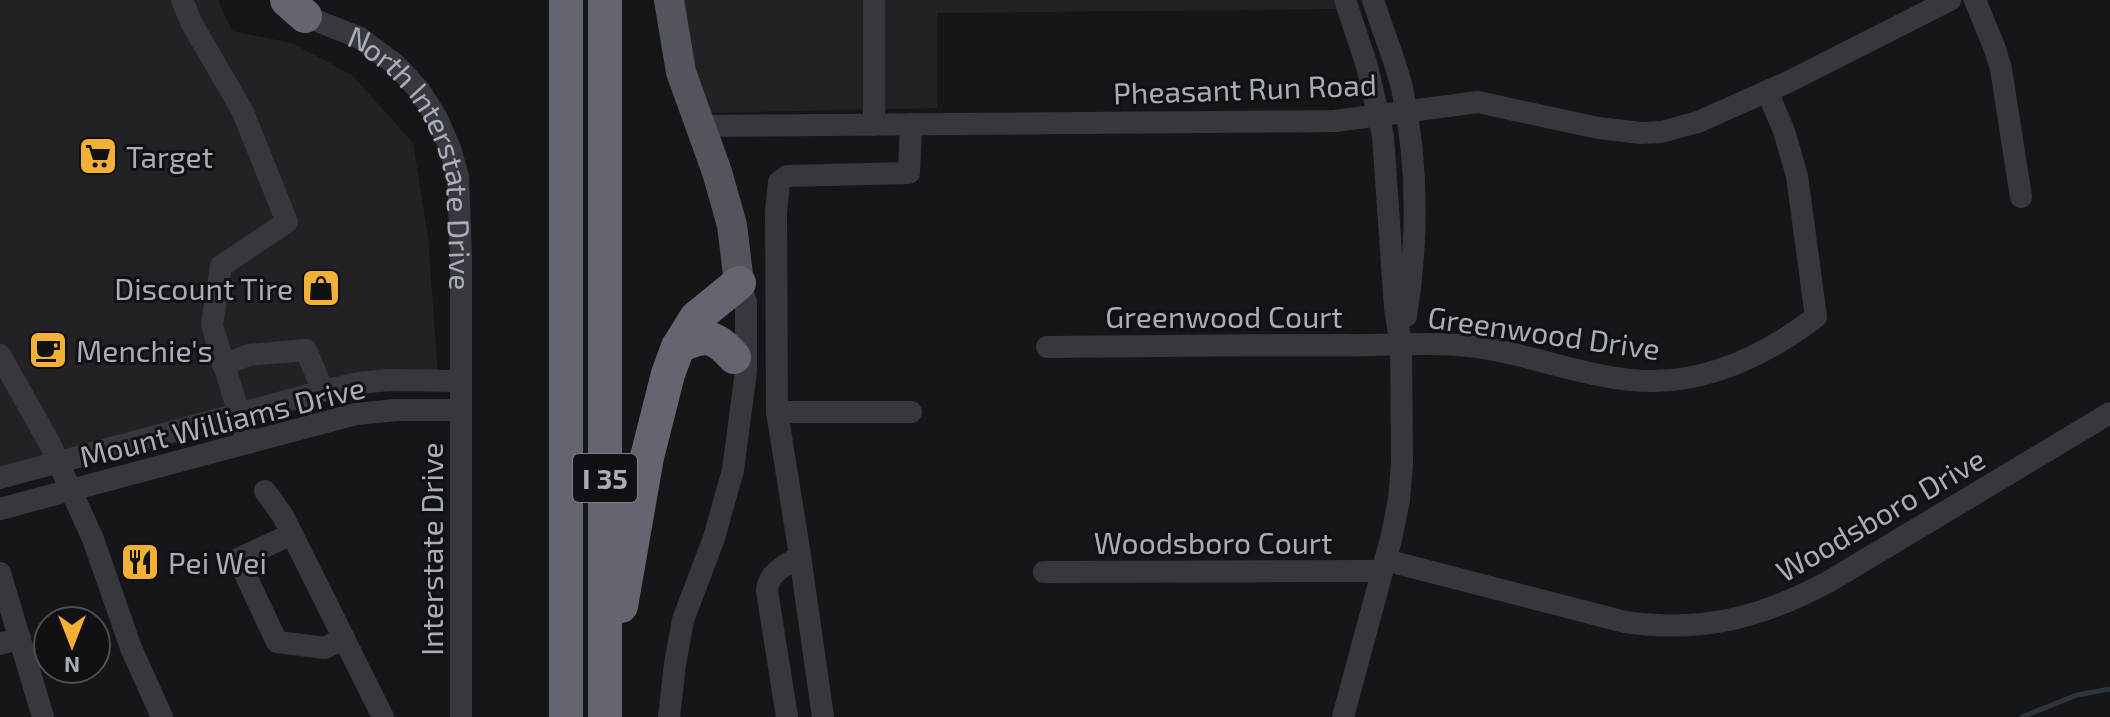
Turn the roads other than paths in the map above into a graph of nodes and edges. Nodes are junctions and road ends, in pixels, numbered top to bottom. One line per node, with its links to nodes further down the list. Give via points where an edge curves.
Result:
1 (182, 0): 25 (street, via 242,110 287,222 221,266 212,325)
2 (268, 0): 11 (main road, North Interstate Drive)
3 (605, 0): 47 (highway, I 35)
4 (669, 0): 17 (main road, via 681,72)
5 (874, 0): 16 (street)
6 (1345, 0): 14 (street)
7 (1373, 0): 13 (street)
8 (1950, 0): 12 (street, Pheasant Run Road)
9 (1975, 0): 18 (street, via 2001,69)
10 (562, 6): 52 (highway, I 35)
11 (296, 8): 26 (street, North Interstate Drive, via 360,38 396,65 437,118 458,177)
12 (1767, 91): 13 (street, Pheasant Run Road, via 1698,122 1661,132 1598,128 1478,102); 20 (street, Greenwood Drive, via 1797,176 1816,317 1791,336 1734,365 1655,381 1599,374 1501,350)
13 (1405, 111): 14 (street, Pheasant Run Road); 20 (street, via 1415,219)
14 (1378, 115): 15 (street, Pheasant Run Road, via 1335,121); 20 (street)
15 (911, 124): 16 (street, Pheasant Run Road); 29 (street, via 909,173 787,176 779,182)
16 (874, 125): 17 (street, Pheasant Run Road)
17 (700, 126): 19 (main road, via 729,213)
18 (2021, 197)
19 (739, 283): 21 (highway, via 696,318); 24 (street); 33 (street, via 746,302 746,371)
20 (1401, 345): 22 (street, Greenwood Court); 42 (street, via 1401,481)
21 (678, 347): 24 (highway, via 707,338 723,344); 47 (highway, via 647,457)
22 (1047, 347)
23 (0, 355): 35 (street)
24 (734, 357): 33 (street)
25 (223, 365): 27 (street, via 249,355 306,350); 31 (street)
26 (460, 381): 27 (street, Mount Williams Drive, via 389,380); 28 (street, Interstate Drive)
27 (323, 391): 31 (street, Mount Williams Drive)
28 (460, 410): 34 (street, Mount Williams Drive, via 356,414); 51 (street, Interstate Drive)
29 (777, 412): 30 (street); 41 (street)
30 (911, 412)
31 (238, 413): 34 (street); 35 (street, Mount Williams Drive)
32 (2110, 413): 42 (street, Woodsboro Drive, via 1828,582 1746,617 1689,625 1625,622)
33 (738, 437): 53 (street, via 725,504 683,620)
34 (248, 443): 37 (street, Mount Williams Drive)
35 (58, 462): 36 (street, Mount Williams Drive); 37 (street)
36 (0, 478)
37 (70, 490): 39 (street, Mount Williams Drive); 49 (street)
38 (265, 491): 40 (street)
39 (0, 509)
40 (292, 534): 45 (street); 45 (street, via 238,559 277,642 325,648)
41 (800, 556): 54 (street, via 773,574 767,591); 55 (street)
42 (1384, 566): 43 (street, Woodsboro Court); 56 (street)
43 (1044, 572)
44 (0, 573): 46 (street)
45 (344, 638): 50 (street)
46 (10, 641): 48 (street)
47 (605, 707)
48 (43, 717)
49 (162, 717)
50 (383, 717)
51 (461, 717)
52 (566, 717)
53 (669, 717)
54 (787, 717)
55 (823, 717)
56 (1343, 717)

